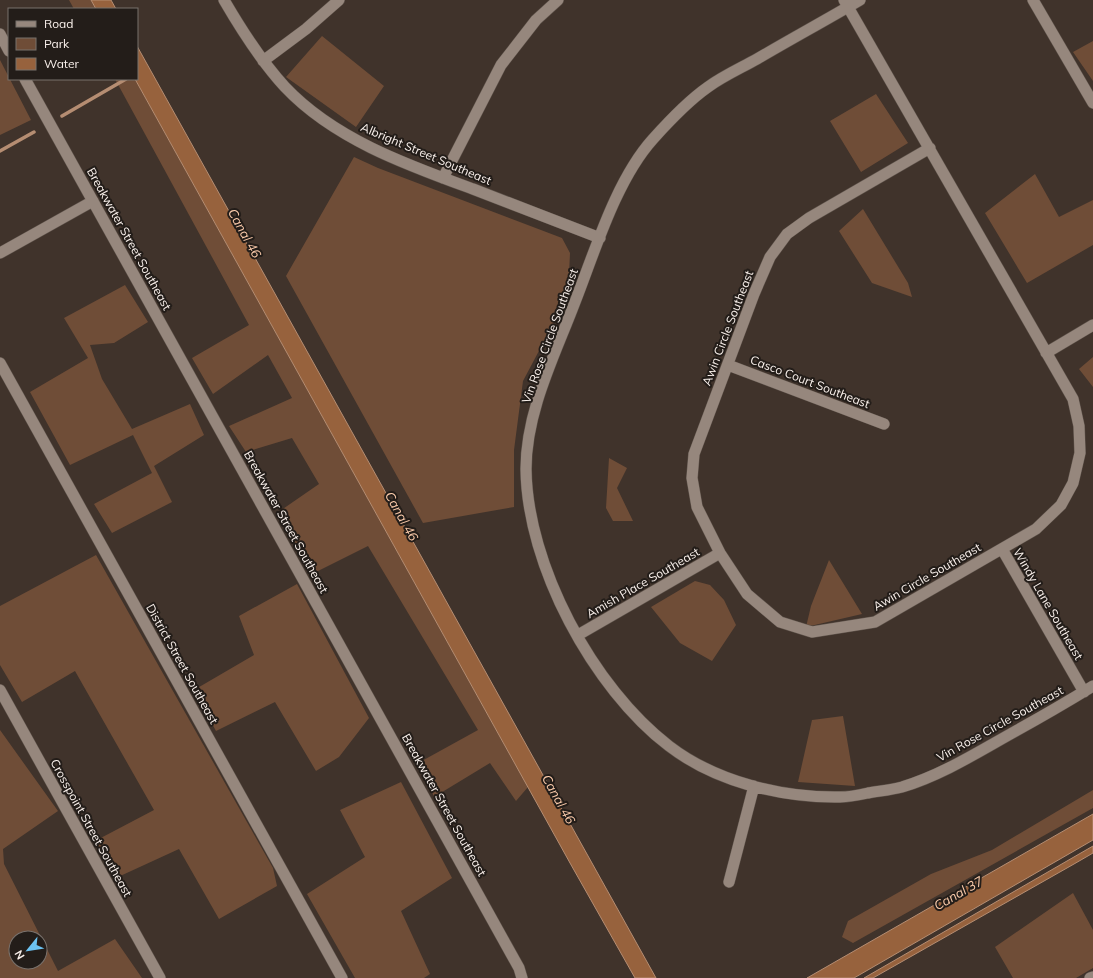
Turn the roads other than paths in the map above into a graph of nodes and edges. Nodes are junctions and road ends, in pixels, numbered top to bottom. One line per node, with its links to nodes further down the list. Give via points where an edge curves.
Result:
1 (224, 0): 9 (street, Albright Street Southeast)
2 (339, 0): 9 (street)
3 (558, 0): 13 (street, via 536,20 501,65)
4 (860, 0): 6 (street, Vin Rose Circle Southeast)
5 (1034, 0): 11 (street)
6 (846, 4): 12 (street, Awin Circle Southeast); 15 (street, Vin Rose Circle Southeast, via 710,85 680,110 649,143 625,180)
7 (1, 38): 8 (street)
8 (8, 48)
9 (263, 60): 13 (street, Albright Street Southeast, via 286,88 321,118 365,145)
10 (26, 80): 14 (street, Breakwater Street Southeast)
11 (1093, 103)
12 (930, 148): 18 (street, Awin Circle Southeast); 20 (street, Awin Circle Southeast, via 809,218 787,234 770,257)
13 (444, 178): 15 (street, Albright Street Southeast)
14 (92, 201): 16 (street); 31 (street, Breakwater Street Southeast, via 519,968)
15 (600, 238): 24 (street, Vin Rose Circle Southeast, via 542,388 531,430 526,465 528,507 540,554 554,592)
16 (0, 253)
17 (1093, 325): 18 (street)
18 (1046, 353): 22 (street, Awin Circle Southeast, via 1073,399 1079,426 1080,453 1075,476 1061,505 1036,529)
19 (0, 364): 30 (street, District Street Southeast)
20 (728, 365): 21 (street, Casco Court Southeast); 23 (street, Awin Circle Southeast, via 694,454 692,478 697,507)
21 (884, 424)
22 (1002, 550): 23 (street, Awin Circle Southeast, via 875,622 812,632 780,622 747,594); 25 (street, Windy Lane Southeast)
23 (720, 553): 24 (street, Amish Place Southeast)
24 (578, 635): 27 (street, Vin Rose Circle Southeast, via 597,667 632,712 670,747 709,770)
25 (1089, 689): 27 (street, Vin Rose Circle Southeast, via 952,767 901,788 842,797 798,795)
26 (0, 690): 29 (street, Crosspoint Street Southeast)
27 (754, 786): 28 (street)
28 (729, 882)
29 (160, 978)
30 (342, 978)
31 (522, 978)

